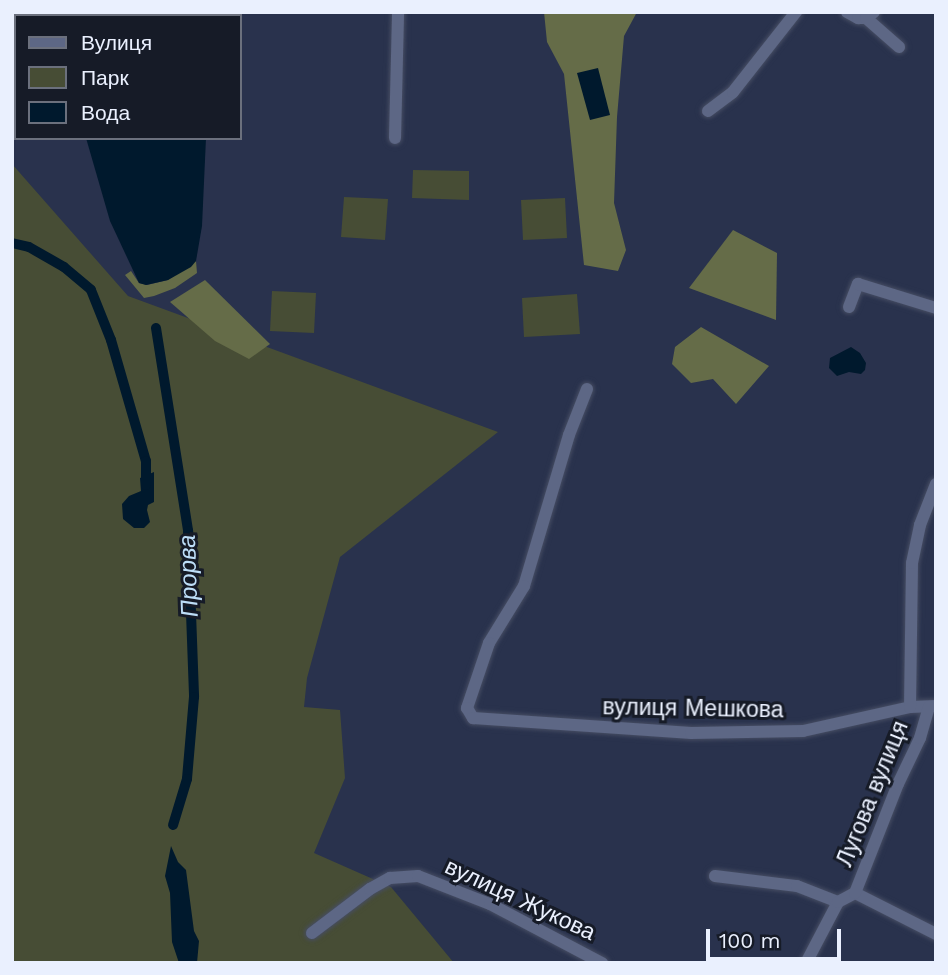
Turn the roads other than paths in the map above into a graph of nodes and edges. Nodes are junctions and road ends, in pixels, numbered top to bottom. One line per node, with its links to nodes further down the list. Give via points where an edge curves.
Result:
1 (397, 12): 7 (street)
2 (796, 12): 6 (street, via 733,92)
3 (847, 12): 4 (street)
4 (870, 15): 5 (street)
5 (899, 47)
6 (708, 111)
7 (395, 138)
8 (849, 307): 9 (street, via 858,284)
9 (936, 307)
10 (587, 389): 13 (street, вулиця Мешкова, via 524,586 485,656 467,708 472,718 691,733 791,731)
11 (936, 484): 13 (street, via 920,524 912,563)
12 (932, 707): 13 (street, вулиця Мешкова); 15 (street, Лугова вулиця)
13 (910, 708)
14 (715, 876): 16 (street, via 797,886)
15 (855, 893): 16 (street, Лугова вулиця); 18 (street)
16 (838, 902): 20 (street)
17 (312, 933): 19 (street, вулиця Жукова, via 370,888 390,878 418,876 490,904)
18 (936, 934)
19 (602, 963)
20 (807, 963)

